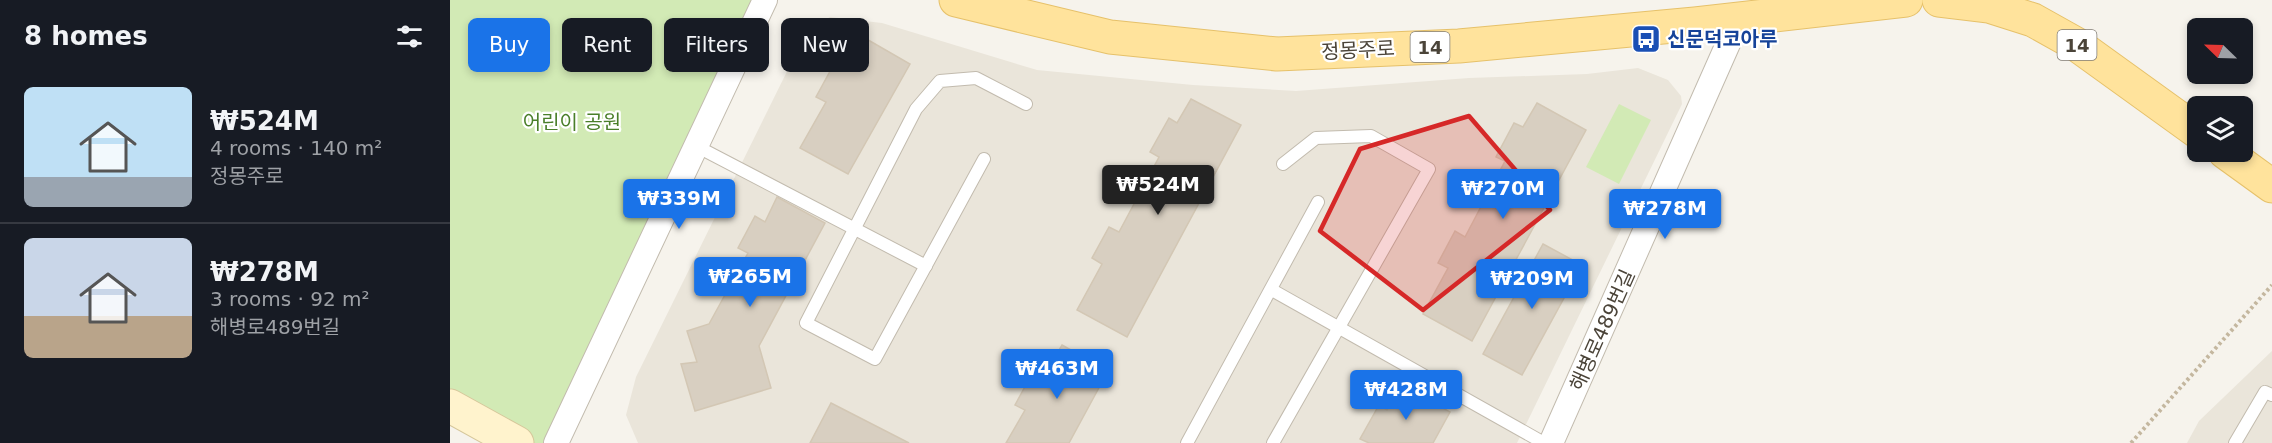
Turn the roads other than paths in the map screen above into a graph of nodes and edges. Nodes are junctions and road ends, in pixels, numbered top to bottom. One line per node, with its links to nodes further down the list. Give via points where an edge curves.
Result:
1 (765, 0): 8 (street)
2 (956, 0): 5 (main road, 정몽주로 / 14, via 1110,37 1277,54 1459,46)
3 (1906, 0): 5 (main road, 정몽주로 / 14)
4 (1939, 0): 7 (main road, 14, via 1989,6 2033,20 2076,44)
5 (1739, 19): 25 (street, 해병로489번길)
6 (1026, 104): 14 (lane, via 976,78 940,81 916,109)
7 (2187, 124)
8 (696, 146): 14 (lane); 21 (street)
9 (984, 159): 15 (lane)
10 (2239, 162): 12 (main road)
11 (1283, 164): 17 (lane, via 1317,138 1371,136 1429,169)
12 (2272, 186)
13 (1318, 202): 16 (lane)
14 (854, 229): 15 (lane); 15 (lane, via 806,323 865,354 875,359)
15 (926, 266)
16 (1272, 290): 17 (lane); 22 (lane)
17 (1338, 328): 23 (lane); 24 (lane)
18 (2272, 395): 26 (lane, via 2265,392)
19 (450, 406): 20 (street)
20 (517, 443)
21 (556, 443)
22 (1187, 443)
23 (1273, 443)
24 (1544, 443)
25 (1551, 443)
26 (2235, 443)

